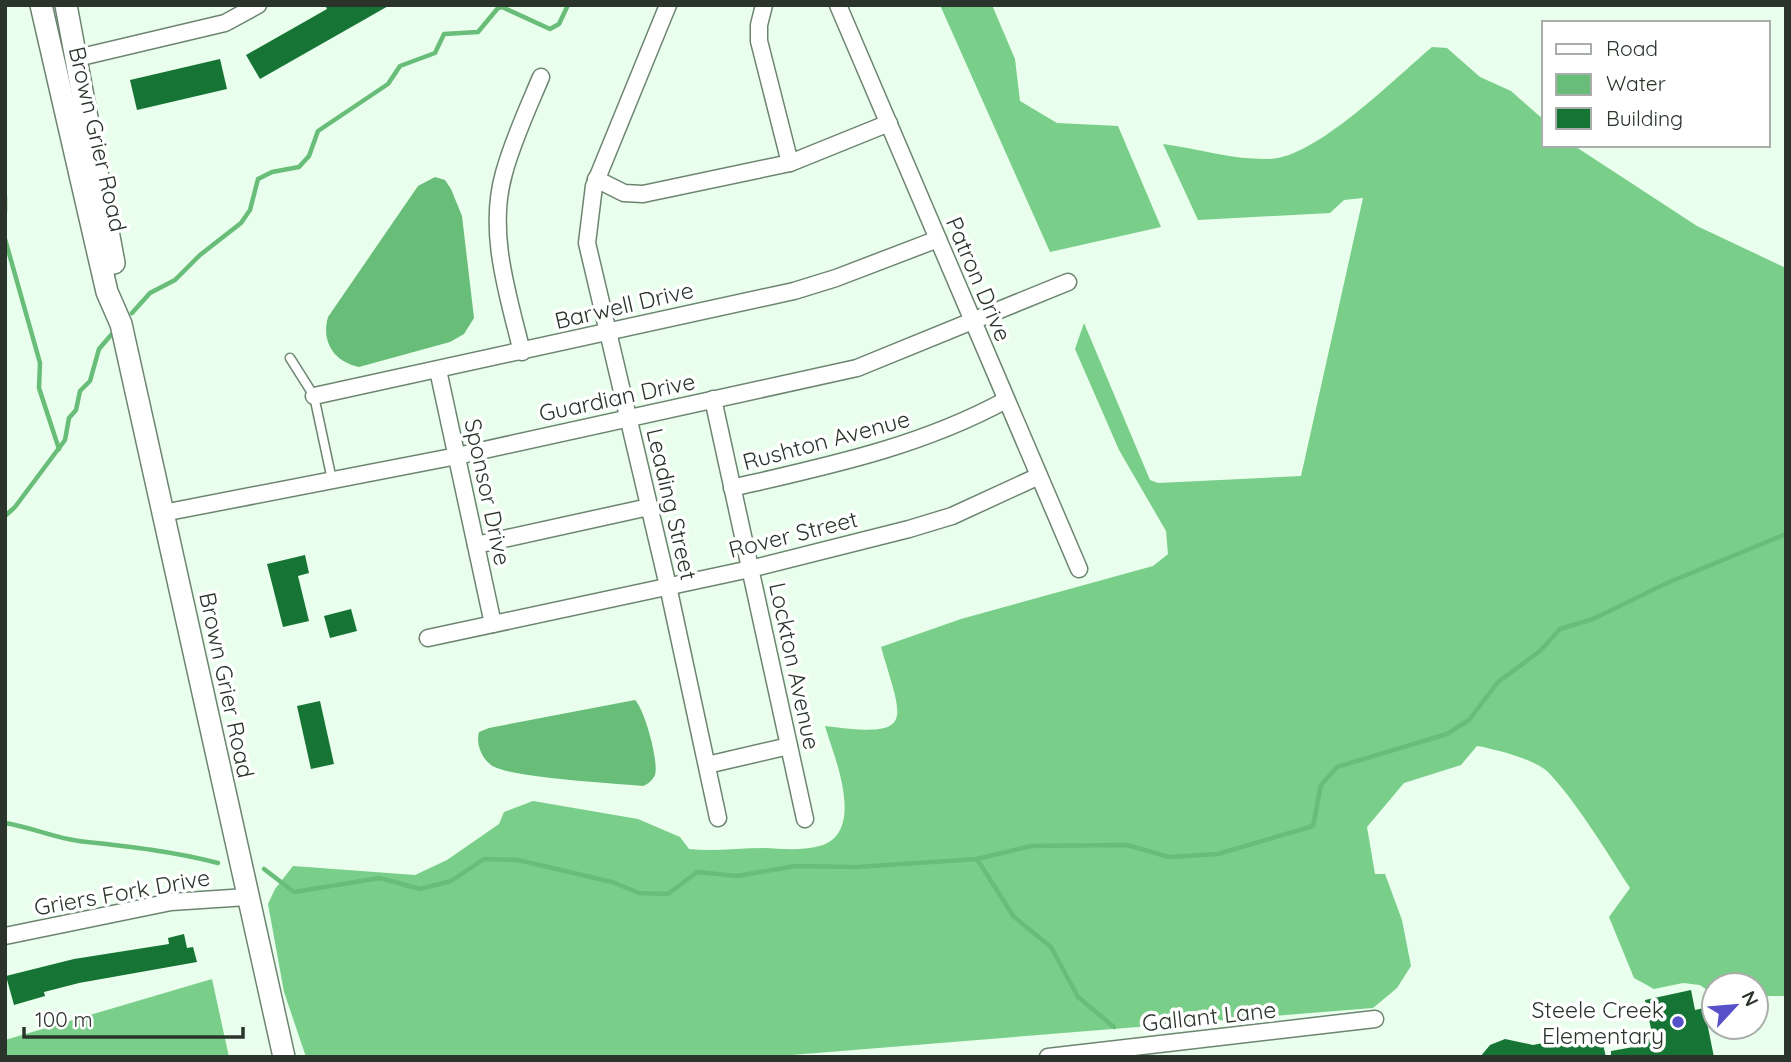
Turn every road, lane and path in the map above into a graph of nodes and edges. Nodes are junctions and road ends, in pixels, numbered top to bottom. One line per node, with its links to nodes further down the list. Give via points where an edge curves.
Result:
1 (41, 5): 16 (main road, Brown Grier Road, via 107,292)
2 (54, 5): 8 (main road, via 66,50)
3 (66, 5): 8 (main road, Brown Grier Road)
4 (258, 5): 8 (street, via 225,23)
5 (668, 5): 12 (street, Leading Street)
6 (764, 5): 11 (street, via 759,41)
7 (838, 5): 10 (street, Patron Drive)
8 (77, 58): 16 (main road, Brown Grier Road)
9 (541, 78): 18 (street, via 503,173 499,200 501,265)
10 (889, 123): 11 (street); 13 (street, Patron Drive)
11 (790, 163): 12 (street, via 643,194 624,193)
12 (596, 179): 17 (street, Leading Street, via 587,243)
13 (938, 239): 15 (street, Patron Drive); 17 (street, Barwell Drive, via 794,291)
14 (1068, 282): 15 (street, Guardian Drive)
15 (971, 322): 22 (street, Guardian Drive, via 857,368); 23 (street, Patron Drive)
16 (121, 324): 30 (main road, Brown Grier Road)
17 (608, 331): 18 (street, Barwell Drive); 24 (street, Leading Street)
18 (522, 352): 20 (street, Barwell Drive)
19 (290, 358): 21 (lane)
20 (438, 370): 21 (street, Barwell Drive); 25 (street, Sponsor Drive)
21 (314, 396): 27 (lane)
22 (713, 399): 24 (street, Guardian Drive); 28 (street, Lockton Avenue)
23 (1006, 400): 26 (street, Patron Drive); 28 (street, Rushton Avenue, via 923,439)
24 (628, 417): 25 (street, Guardian Drive); 29 (street, Leading Street)
25 (457, 456): 27 (street, Guardian Drive); 31 (street, Sponsor Drive)
26 (1039, 476): 32 (street, Rover Street, via 952,516); 33 (street, Patron Drive)
27 (332, 480): 30 (street, Guardian Drive)
28 (732, 488): 32 (street, Lockton Avenue)
29 (649, 507): 31 (street); 34 (street, Leading Street)
30 (163, 513): 41 (main road, Brown Grier Road)
31 (476, 545): 35 (street, Sponsor Drive)
32 (750, 569): 34 (street, Rover Street); 37 (street, Lockton Avenue)
33 (1079, 569)
34 (668, 586): 35 (street, Rover Street); 38 (street, Leading Street)
35 (493, 624): 36 (street, Rover Street)
36 (428, 638)
37 (789, 746): 38 (street); 40 (street, Lockton Avenue)
38 (707, 765): 39 (street, Leading Street)
39 (718, 818)
40 (805, 819)
41 (247, 897): 42 (street, Griers Fork Drive, via 171,902); 44 (main road, Brown Grier Road)
42 (5, 936)
43 (1376, 1019): 45 (street, Gallant Lane)
44 (284, 1057)
45 (1048, 1057)

